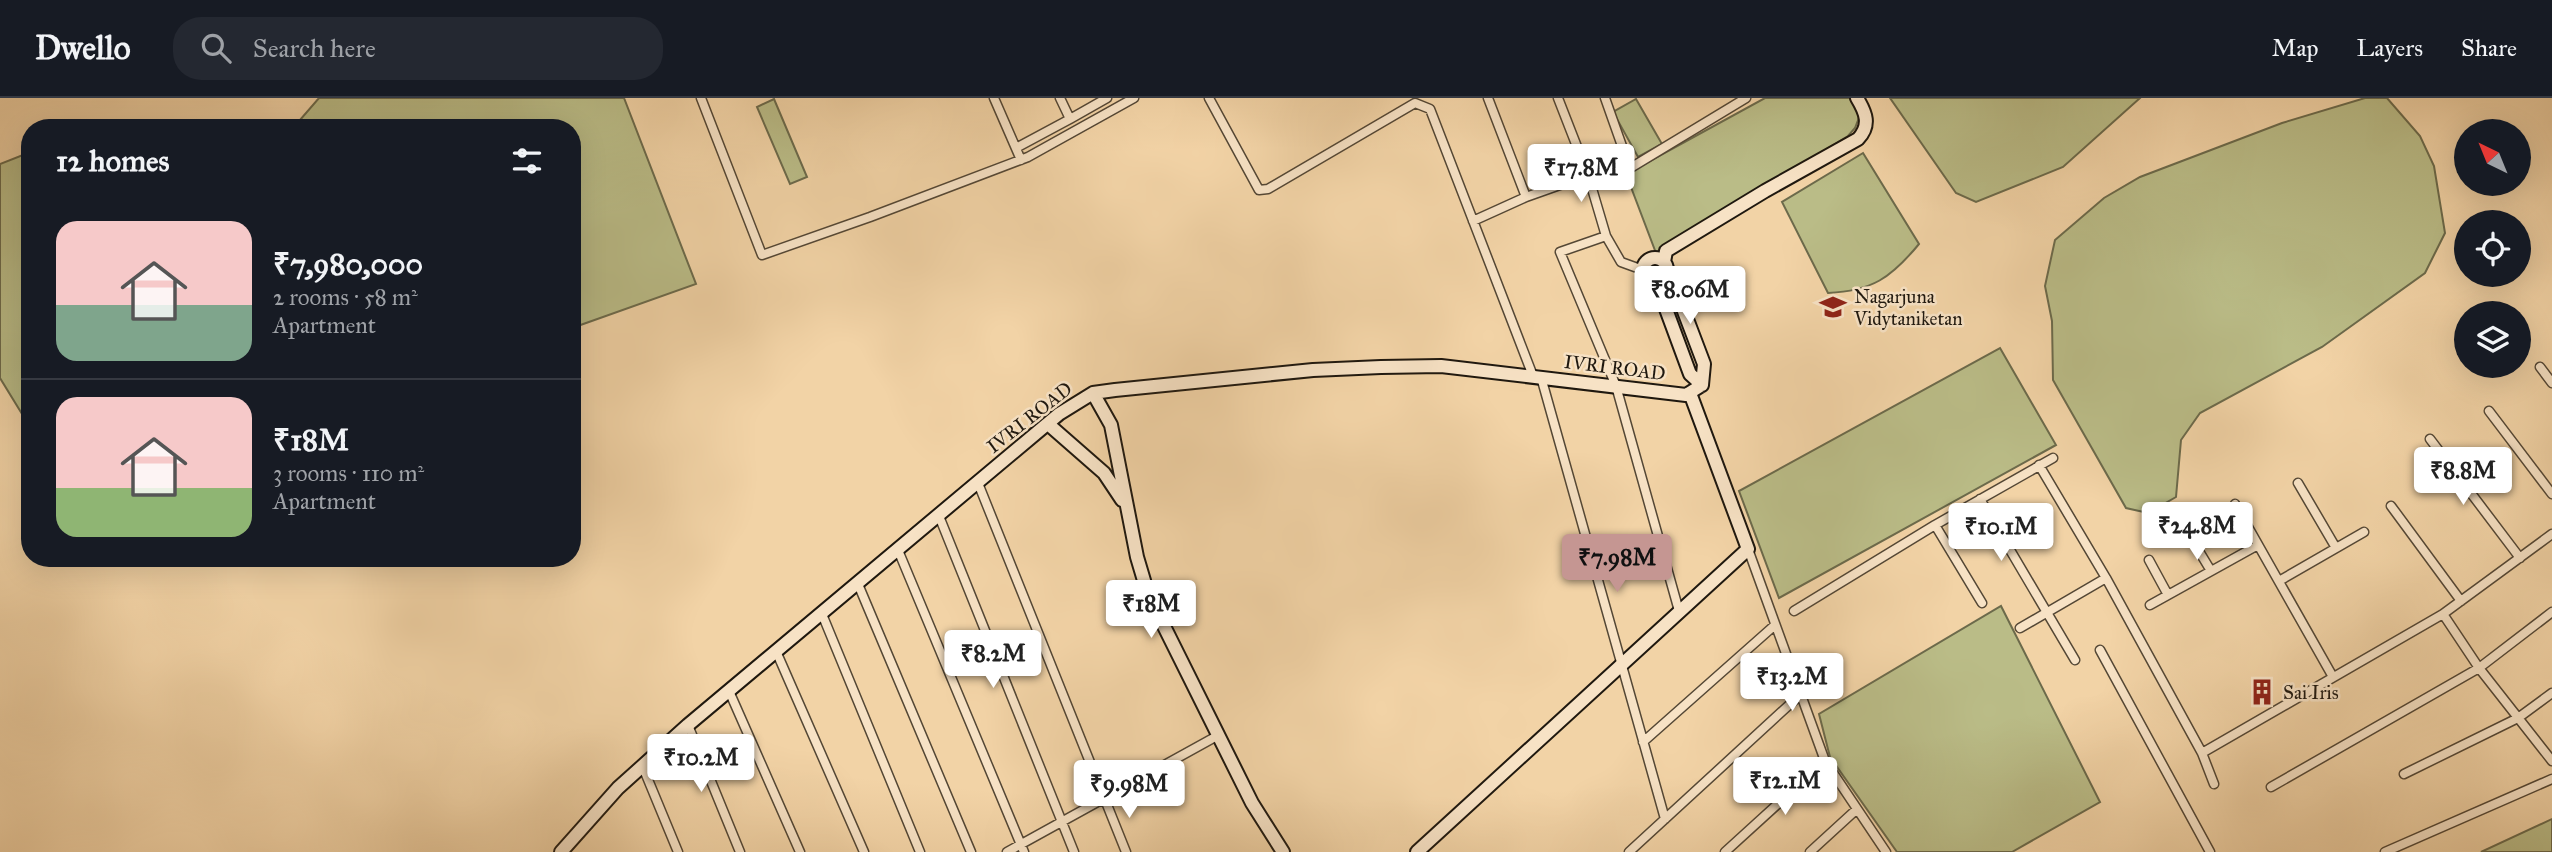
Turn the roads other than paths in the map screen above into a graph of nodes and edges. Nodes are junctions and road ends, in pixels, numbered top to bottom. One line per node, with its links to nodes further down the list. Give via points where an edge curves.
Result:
1 (701, 98): 14 (street, via 762,255)
2 (994, 98): 13 (street)
3 (1060, 98): 12 (street)
4 (1107, 98): 12 (street)
5 (1134, 98): 14 (street)
6 (1209, 98): 17 (street, via 1259,190 1268,189 1415,103 1430,109)
7 (1489, 98): 16 (street)
8 (1558, 98): 15 (street)
9 (1605, 98): 10 (street, via 1632,167)
10 (1746, 98)
11 (1857, 98): 20 (street, via 1867,123 1858,139 1666,251)
12 (1070, 119): 13 (street)
13 (1016, 148): 14 (street)
14 (1021, 160)
15 (1588, 175): 16 (street); 18 (street)
16 (1526, 197): 17 (street)
17 (1473, 220): 22 (street)
18 (1606, 236): 19 (street, via 1621,262); 24 (street, via 1560,252)
19 (1643, 270): 20 (street, IVRI ROAD, via 1646,278); 20 (street, via 1653,258)
20 (1662, 273): 26 (street, IVRI ROAD, via 1671,277 1704,364 1702,385)
21 (2540, 367): 23 (street)
22 (1537, 377): 24 (street, IVRI ROAD); 25 (street, IVRI ROAD, via 1441,366 1381,367); 71 (street)
23 (2552, 383)
24 (1616, 386): 26 (street, IVRI ROAD); 60 (street)
25 (1093, 393): 28 (street, IVRI ROAD); 31 (street, via 1111,425)
26 (1690, 393): 48 (street)
27 (2490, 411): 36 (street)
28 (1048, 424): 33 (street); 34 (street, IVRI ROAD)
29 (2430, 439): 50 (street)
30 (2053, 458): 32 (street)
31 (1118, 461): 33 (street); 39 (street)
32 (2039, 466): 37 (street); 53 (street)
33 (1102, 471): 39 (street)
34 (978, 483): 41 (street, IVRI ROAD); 89 (street)
35 (2298, 483): 47 (street)
36 (2552, 494)
37 (1980, 499): 42 (street); 62 (street)
38 (2235, 504): 46 (street)
39 (1126, 506): 79 (street, via 1148,593)
40 (2391, 506): 57 (street)
41 (939, 516): 49 (street, IVRI ROAD); 92 (street)
42 (1935, 525): 58 (street); 61 (street)
43 (2364, 532): 47 (street)
44 (2188, 533): 52 (street)
45 (2552, 534): 50 (street)
46 (2258, 545): 52 (street); 54 (street)
47 (2336, 548): 54 (street)
48 (1748, 549): 60 (street); 66 (street)
49 (898, 550): 55 (street, IVRI ROAD); 93 (street)
50 (2519, 558): 57 (street)
51 (2149, 560): 56 (street)
52 (2211, 571): 56 (street)
53 (2106, 578): 62 (street); 81 (street)
54 (2279, 581): 73 (street)
55 (858, 584): 64 (street, IVRI ROAD); 100 (street)
56 (2168, 595): 59 (street)
57 (2461, 601): 65 (street)
58 (1982, 603)
59 (2150, 605)
60 (1679, 611): 71 (street)
61 (1794, 611)
62 (2047, 611): 67 (street); 70 (street)
63 (2552, 612): 72 (street)
64 (822, 614): 69 (street, IVRI ROAD); 99 (street)
65 (2443, 614): 72 (street); 73 (street)
66 (1775, 625): 76 (street); 80 (street)
67 (2020, 628)
68 (2100, 650): 110 (street)
69 (776, 651): 74 (street, IVRI ROAD); 98 (street)
70 (2075, 660)
71 (1621, 664): 80 (street); 105 (street)
72 (2479, 667): 77 (street); 88 (street)
73 (2333, 677): 81 (street)
74 (729, 691): 78 (street, IVRI ROAD); 97 (street)
75 (2552, 693): 77 (street)
76 (1801, 694): 82 (street); 91 (street)
77 (2518, 718): 83 (street); 85 (street)
78 (688, 725): 84 (street, IVRI ROAD); 96 (street)
79 (1217, 736): 89 (street); 104 (street)
80 (1643, 742): 91 (street)
81 (2202, 753): 87 (street)
82 (1825, 761): 90 (street); 107 (street)
83 (2552, 761)
84 (642, 765): 94 (street, IVRI ROAD); 95 (street)
85 (2404, 774)
86 (2552, 779): 111 (street)
87 (2214, 784)
88 (2271, 787)
89 (1104, 798): 92 (street); 103 (street)
90 (1857, 809): 108 (street); 109 (street)
91 (1665, 819): 106 (street)
92 (1061, 822): 93 (street); 102 (street)
93 (1022, 848): 101 (street)
94 (561, 852)
95 (678, 852)
96 (740, 852)
97 (800, 852)
98 (864, 852)
99 (920, 852)
100 (971, 852)
101 (1007, 852)
102 (1074, 852)
103 (1126, 852)
104 (1283, 852)
105 (1417, 852)
106 (1629, 852)
107 (1725, 852)
108 (1810, 852)
109 (1886, 852)
110 (2210, 852)
111 (2385, 852)

